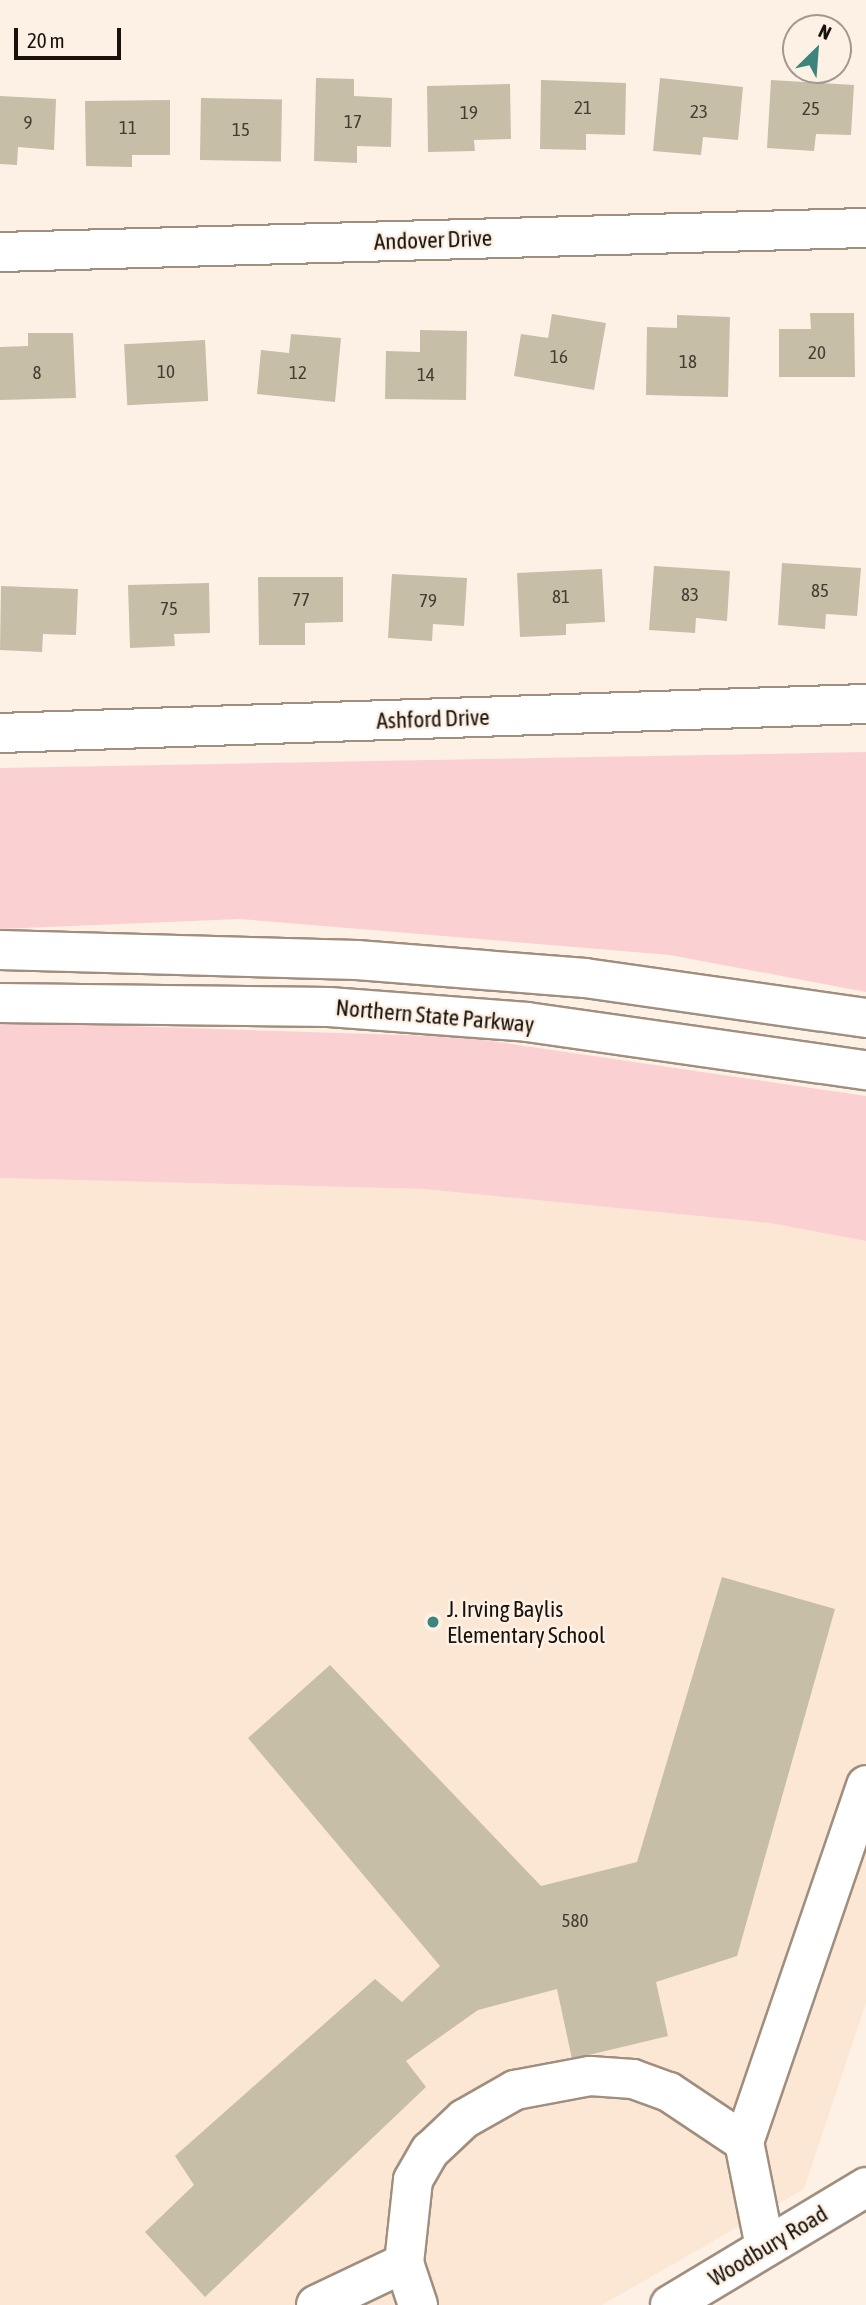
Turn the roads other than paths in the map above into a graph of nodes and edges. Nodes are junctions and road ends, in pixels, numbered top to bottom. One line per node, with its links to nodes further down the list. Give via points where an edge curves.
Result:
1 (866, 228): 2 (main road, Andover Drive)
2 (0, 251)
3 (866, 704): 4 (main road, Ashford Drive)
4 (0, 733)
5 (0, 950): 7 (main road, via 371,961 585,978)
6 (0, 1003): 8 (main road, Northern State Parkway, via 329,1007 527,1022)
7 (866, 1018)
8 (866, 1070)
9 (866, 1785): 10 (main road)
10 (744, 2142): 12 (main road); 13 (main road, via 669,2092 633,2079 590,2076 515,2090 464,2119 430,2151 413,2180)
11 (866, 2187): 12 (main road, Woodbury Road)
12 (765, 2248): 16 (main road, Woodbury Road)
13 (404, 2263): 14 (main road); 15 (main road)
14 (316, 2305)
15 (418, 2305)
16 (670, 2305)

